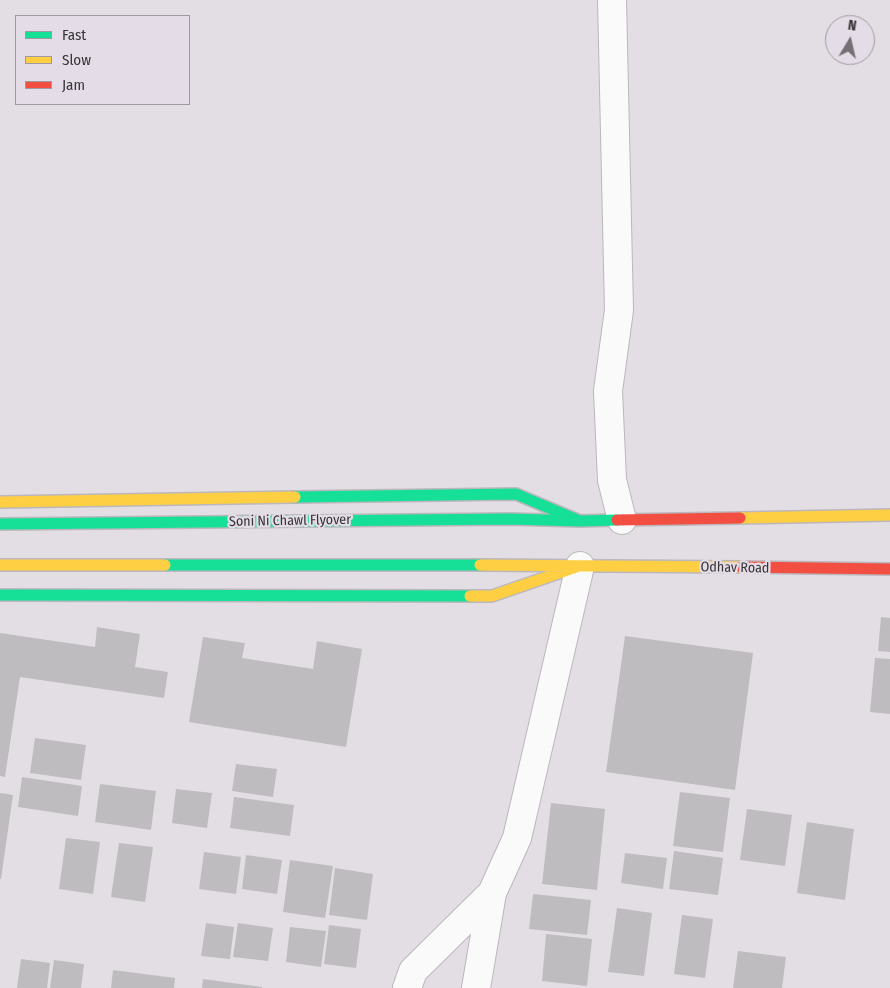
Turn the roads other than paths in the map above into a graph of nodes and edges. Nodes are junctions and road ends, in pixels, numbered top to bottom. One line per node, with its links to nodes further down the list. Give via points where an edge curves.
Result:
1 (612, 0): 4 (street, via 619,310 608,391 612,480)
2 (0, 502): 5 (main road, via 516,494)
3 (890, 514): 4 (main road)
4 (622, 520): 5 (main road)
5 (580, 521): 6 (main road, Soni Ni Chawl Flyover)
6 (0, 524)
7 (0, 565): 8 (main road)
8 (580, 566): 9 (main road, Odhav Road); 10 (main road, via 492,596); 11 (street, via 518,838)
9 (890, 570)
10 (0, 595)
11 (492, 893): 12 (street, via 413,971); 13 (street)
12 (407, 988)
13 (476, 988)

